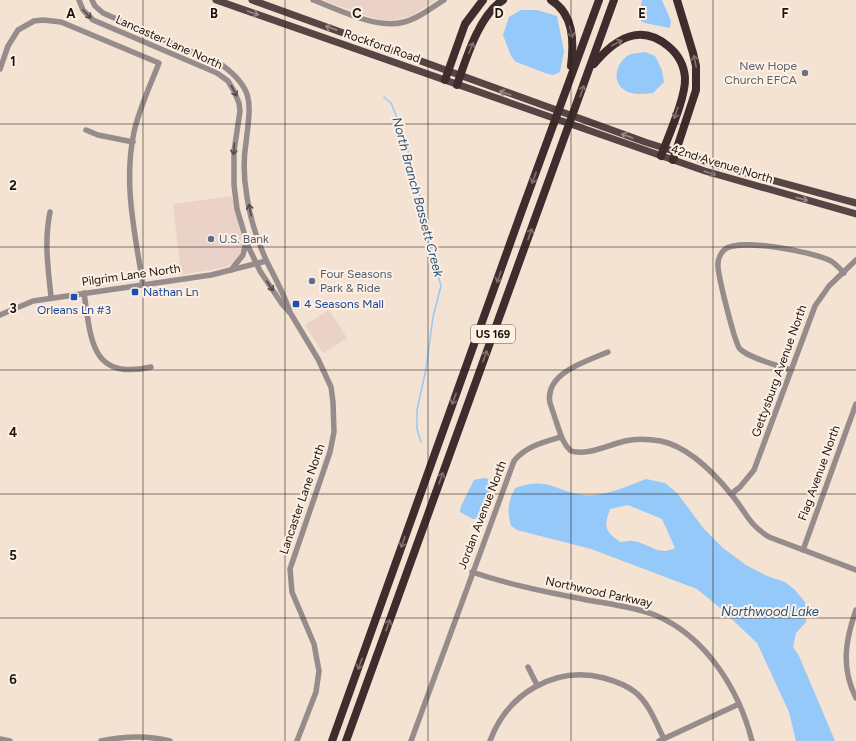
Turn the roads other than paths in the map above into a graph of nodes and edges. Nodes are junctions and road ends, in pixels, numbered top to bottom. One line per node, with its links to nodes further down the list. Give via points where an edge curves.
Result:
1 (78, 0): 29 (street, Lancaster Lane North, one-way to 29, via 93,20 217,73 228,81 240,111 234,151 234,180 237,209)
2 (92, 0): 30 (street, Lancaster Lane North, one-way to 2, via 250,216 247,198 245,144 250,113 242,82 222,65 103,13)
3 (216, 0): 18 (main road, Rockford Road, one-way to 18)
4 (252, 0): 14 (main road, Rockford Road, one-way to 4)
5 (313, 0): 6 (street, via 376,22 398,24 415,18)
6 (444, 0)
7 (483, 0): 14 (highway, via 465,24)
8 (503, 0): 16 (highway, one-way to 8, via 484,19 493,7)
9 (551, 0): 17 (highway, one-way to 17, via 561,8 572,31)
10 (599, 0): 17 (highway, US 169)
11 (614, 0): 15 (highway, US 169)
12 (677, 0): 25 (highway, one-way to 12, via 696,90 694,59)
13 (0, 69): 23 (street, via 8,46 18,30 34,21 43,20 61,22 159,63 138,116)
14 (448, 70): 16 (main road, Rockford Road); 18 (highway)
15 (589, 70): 24 (highway, one-way to 24, via 611,45 639,34 657,38 675,52 684,72 685,83); 61 (highway, US 169, one-way to 15)
16 (461, 75): 19 (highway); 20 (main road, Rockford Road, one-way to 16)
17 (570, 78): 60 (highway, US 169, one-way to 60)
18 (445, 80): 19 (main road, Rockford Road)
19 (457, 84): 21 (main road, Rockford Road)
20 (542, 106): 24 (main road, 42nd Avenue North, one-way to 20)
21 (540, 113): 24 (main road, 42nd Avenue North)
22 (86, 130): 23 (street, via 105,137)
23 (133, 142): 35 (street, via 130,192)
24 (662, 152): 25 (main road, 42nd Avenue North)
25 (674, 156): 26 (main road, 42nd Avenue North); 28 (main road, 42nd Avenue North, one-way to 28, via 722,177)
26 (856, 203)
27 (50, 212): 37 (street, via 46,254)
28 (856, 214)
29 (246, 239): 32 (street, Lancaster Lane North); 33 (street, via 244,252)
30 (266, 260): 32 (street, Pilgrim Lane North); 38 (street, Lancaster Lane North)
31 (856, 260): 34 (street, Gettysburg Avenue North)
32 (256, 264): 33 (street, Pilgrim Lane North); 38 (street, Lancaster Lane North, one-way to 38)
33 (231, 270): 35 (street, Pilgrim Lane North)
34 (844, 273): 42 (street, Gettysburg Avenue North, via 829,286 815,306); 42 (street, via 825,258 792,249 740,244 723,251 718,264 719,271 737,345 747,354)
35 (143, 285): 36 (street, Pilgrim Lane North)
36 (84, 293): 37 (street, Pilgrim Lane North); 41 (street, via 93,345 104,360 111,366 128,370)
37 (51, 297): 39 (street, Pilgrim Lane North, via 33,301)
38 (291, 314): 59 (street, Lancaster Lane North, via 331,387 335,417 330,452 290,569 292,592 314,644 319,671 316,692)
39 (0, 315)
40 (608, 352): 44 (street, via 566,370 554,384 550,402)
41 (151, 367)
42 (790, 370): 45 (street, Gettysburg Avenue North, via 754,470)
43 (856, 404): 46 (street, Flag Avenue North)
44 (561, 437): 45 (street, via 567,447 576,453 637,439 663,441 686,452); 48 (street, Jordan Avenue North, via 531,446 514,461)
45 (731, 494): 46 (street, via 751,524 769,537)
46 (803, 550): 47 (street)
47 (856, 570)
48 (472, 572): 53 (street, Northwood Parkway, via 516,586 628,607 656,616 682,631 708,656); 62 (street, Jordan Avenue North)
49 (856, 610): 52 (street, via 845,652 849,680)
50 (528, 667): 51 (street)
51 (537, 685): 55 (street, via 553,679 582,675 597,676 620,683 641,698 647,706); 63 (street, via 506,710)
52 (856, 698)
53 (739, 704): 55 (street); 64 (street, Northwood Parkway)
54 (0, 739): 56 (street)
55 (661, 740)
56 (10, 741)
57 (101, 741): 58 (street, via 146,736)
58 (170, 741)
59 (297, 741)
60 (332, 741)
61 (346, 741)
62 (411, 741)
63 (490, 741)
64 (752, 741)

